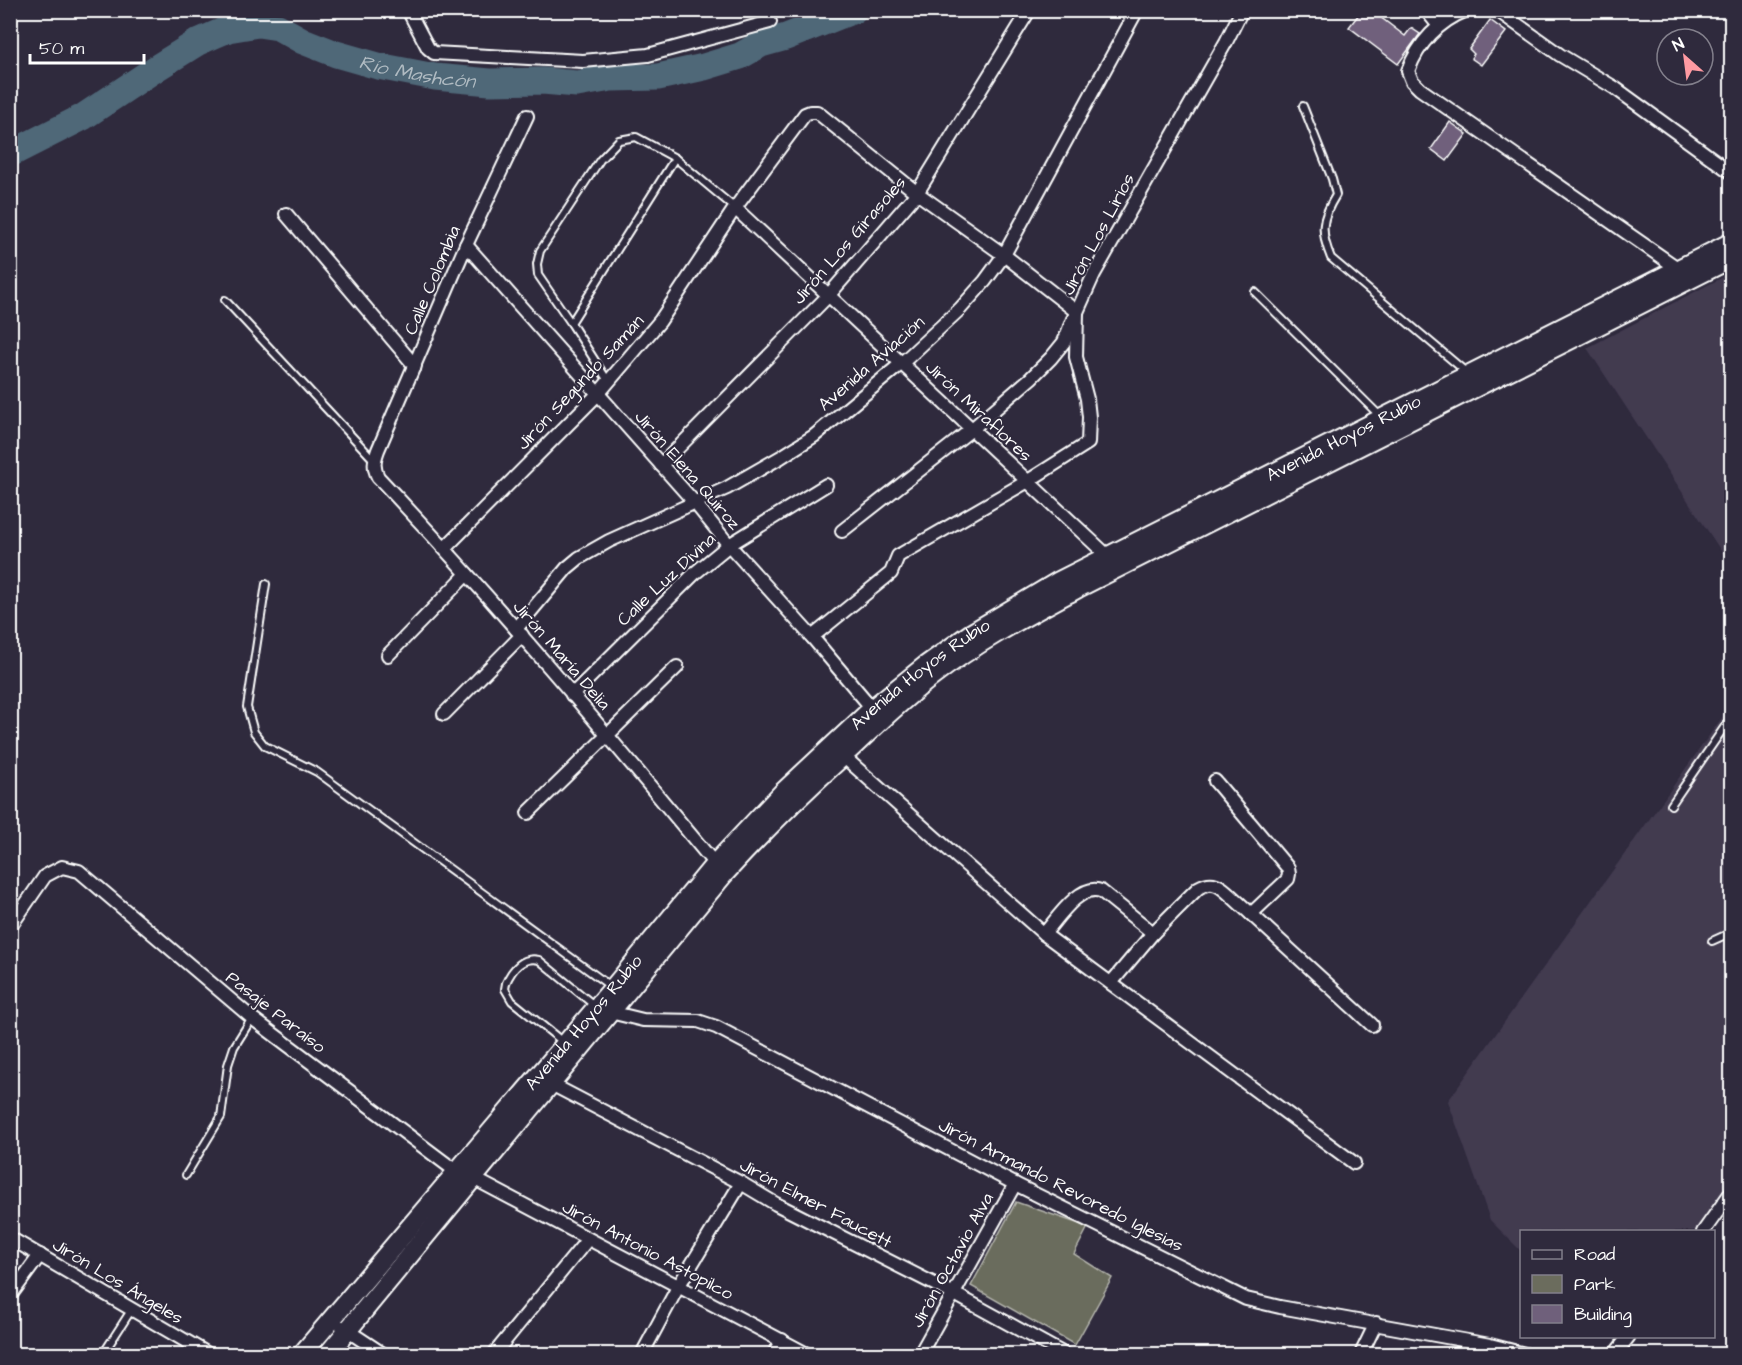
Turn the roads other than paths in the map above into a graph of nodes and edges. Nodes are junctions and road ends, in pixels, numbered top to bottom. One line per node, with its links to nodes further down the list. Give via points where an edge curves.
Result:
1 (408, 10): 8 (street, via 434,53 583,61 648,55)
2 (1027, 10): 14 (street, Jirón Los Girasoles)
3 (1137, 10): 19 (street, Avenida Aviación)
4 (1242, 10): 25 (street, Jirón Los Lirios, via 1094,274)
5 (1426, 10): 9 (street)
6 (1467, 10): 9 (street)
7 (1497, 10): 13 (street, via 1615,88)
8 (770, 22)
9 (1438, 26): 21 (street, via 1414,53 1408,71 1412,81)
10 (1303, 106): 29 (lane, via 1336,195 1326,211 1323,229 1331,258)
11 (527, 116): 18 (street, Calle Colombia)
12 (675, 158): 15 (lane); 26 (lane); 26 (lane, via 636,137 619,140 600,160 540,251 538,275)
13 (1731, 173)
14 (917, 193): 15 (street, Jirón Segundo Samán, via 817,112 810,112); 19 (street); 23 (street, Jirón Los Girasoles)
15 (735, 208): 23 (street, Jirón Miraflores); 30 (street, Jirón Segundo Samán, via 665,314)
16 (286, 214): 28 (street)
17 (1731, 242): 21 (main road, Avenida Hoyos Rubio)
18 (466, 245): 28 (street, Calle Colombia); 31 (street, Jirón Elena Quiroz)
19 (1004, 255): 25 (street); 27 (street, Avenida Aviación, via 960,309)
20 (1731, 258): 21 (main road, Avenida Hoyos Rubio)
21 (1685, 274): 29 (main road, Avenida Hoyos Rubio, via 1569,323)
22 (1255, 292): 32 (lane)
23 (828, 296): 27 (street, Jirón Miraflores); 35 (street, Jirón Los Girasoles)
24 (225, 300): 34 (lane)
25 (1077, 312): 33 (street, via 1064,342 1051,358); 36 (street, Jirón Los Lirios, via 1076,357 1087,399 1090,439 1085,447)
26 (571, 322): 30 (lane)
27 (902, 363): 33 (street, Jirón Miraflores); 38 (street, Avenida Aviación, via 798,447)
28 (416, 366): 34 (street, Calle Colombia)
29 (1475, 380): 32 (main road, Avenida Hoyos Rubio)
30 (608, 381): 31 (street, Jirón Segundo Samán)
31 (597, 394): 35 (street, Jirón Elena Quiroz); 41 (street, Jirón Segundo Samán)
32 (1388, 424): 42 (main road, Avenida Hoyos Rubio)
33 (972, 429): 36 (street, Jirón Miraflores); 39 (street)
34 (374, 461): 41 (street, Jirón María Delia, via 378,477)
35 (661, 465): 38 (street, Jirón Elena Quiroz)
36 (1028, 481): 42 (street, Jirón Miraflores); 46 (street, Jirón Los Lirios, via 898,556 891,573)
37 (826, 485): 40 (street, Calle Luz Divina)
38 (695, 503): 40 (street, Jirón Elena Quiroz); 45 (street, Avenida Aviación, via 579,558 567,568)
39 (842, 531)
40 (729, 545): 46 (street, Jirón Elena Quiroz); 49 (street, Calle Luz Divina, via 673,594)
41 (445, 548): 43 (street, Jirón María Delia)
42 (1114, 562): 51 (main road, Avenida Hoyos Rubio, via 1059,581 970,634 925,666)
43 (467, 574): 45 (street, Jirón María Delia); 47 (street)
44 (266, 584): 66 (lane, via 247,707 254,732 266,746 317,772)
45 (519, 632): 49 (street, Jirón María Delia); 50 (street, Avenida Aviación)
46 (812, 637): 51 (street, Jirón Elena Quiroz)
47 (388, 655)
48 (677, 667): 53 (street)
49 (572, 695): 53 (street, Jirón María Delia)
50 (444, 714)
51 (876, 714): 54 (main road, Avenida Hoyos Rubio); 58 (main road, Avenida Hoyos Rubio, via 783,792)
52 (1731, 716): 56 (lane)
53 (607, 736): 57 (street); 58 (street, Jirón María Delia)
54 (843, 756): 58 (main road, Avenida Hoyos Rubio); 63 (street)
55 (1215, 781): 59 (street, via 1288,868 1288,879)
56 (1671, 805)
57 (528, 813)
58 (720, 869): 66 (main road, Avenida Hoyos Rubio); 67 (main road, Avenida Hoyos Rubio)
59 (1251, 914): 62 (street, via 1219,885 1204,884); 69 (street)
60 (10, 927): 68 (street, Pasaje Paraíso, via 45,876 62,867 79,871)
61 (1731, 932): 64 (lane)
62 (1153, 933): 63 (street, via 1094,889 1078,896); 65 (street)
63 (1044, 934): 65 (street)
64 (1712, 941)
65 (1111, 983): 72 (street)
66 (613, 988): 67 (main road, Avenida Hoyos Rubio)
67 (604, 1010): 70 (main road, Avenida Hoyos Rubio); 70 (lane, via 539,960 520,963 506,983 507,994); 71 (main road, Avenida Hoyos Rubio); 76 (street, Jirón Armando Revoredo Iglesias, via 643,1020 698,1021 716,1027)
68 (252, 1018): 73 (lane, via 228,1065 221,1118); 74 (street, Pasaje Paraíso)
69 (1372, 1025)
70 (566, 1044): 74 (main road, Avenida Hoyos Rubio)
71 (551, 1084): 74 (main road, Avenida Hoyos Rubio); 75 (street, Jirón Elmer Faucett)
72 (1354, 1163)
73 (186, 1175)
74 (465, 1175): 80 (street, Jirón Antonio Astopilco); 86 (main road, Avenida Hoyos Rubio); 88 (main road, Avenida Hoyos Rubio)
75 (741, 1183): 82 (street); 83 (street, Jirón Elmer Faucett)
76 (1015, 1184): 83 (street, Jirón Octavio Alva); 87 (street, Jirón Armando Revoredo Iglesias, via 1246,1299)
77 (1731, 1191): 78 (street)
78 (1704, 1230)
79 (10, 1238): 81 (street, Jirón Los Ángeles)
80 (588, 1239): 82 (street, Jirón Antonio Astopilco); 96 (street)
81 (40, 1255): 84 (street); 85 (street, Jirón Los Ángeles)
82 (678, 1287): 90 (street, Jirón Antonio Astopilco); 97 (street)
83 (953, 1294): 100 (street, Jirón Octavio Alva); 101 (street, Jirón Elmer Faucett)
84 (10, 1296)
85 (132, 1310): 91 (lane); 92 (street, Jirón Los Ángeles)
86 (331, 1320): 88 (street); 93 (main road, Avenida Hoyos Rubio)
87 (1376, 1323): 102 (street); 103 (street, Jirón Armando Revoredo Iglesias)
88 (348, 1331): 94 (main road, Avenida Hoyos Rubio); 95 (street)
89 (1627, 1338): 104 (street)
90 (782, 1340): 98 (street); 99 (street, Jirón Antonio Astopilco)
91 (103, 1354)
92 (208, 1354)
93 (302, 1354)
94 (328, 1354)
95 (383, 1354)
96 (494, 1354)
97 (642, 1354)
98 (774, 1354)
99 (807, 1354)
100 (920, 1354)
101 (1064, 1354)
102 (1361, 1354)
103 (1525, 1354)
104 (1615, 1354)

